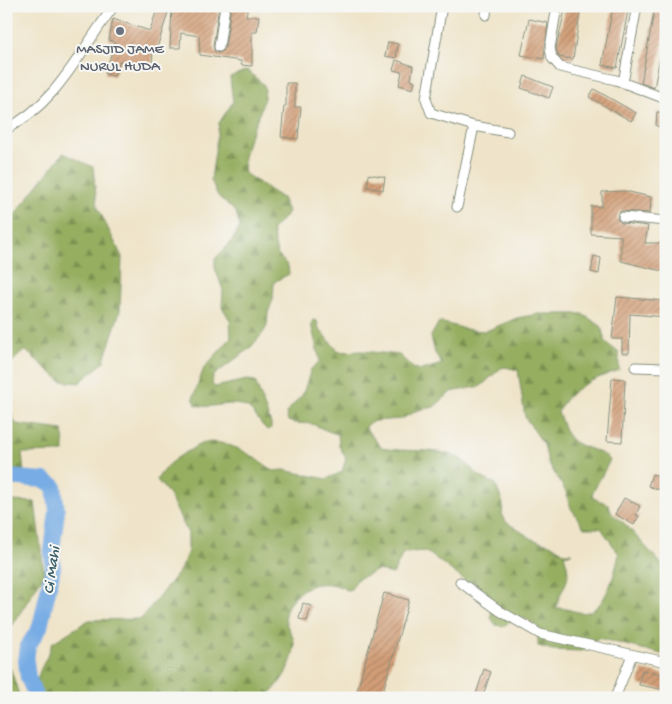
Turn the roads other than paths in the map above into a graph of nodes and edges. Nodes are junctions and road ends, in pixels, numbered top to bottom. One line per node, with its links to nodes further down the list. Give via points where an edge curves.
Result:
1 (114, 6): 10 (street, via 60,85 24,121)
2 (225, 6): 6 (street)
3 (442, 6): 9 (street, via 426,107 430,114)
4 (557, 6): 7 (street, via 550,48 552,58 560,67)
5 (636, 6): 7 (street)
6 (219, 46)
7 (623, 83): 8 (street)
8 (666, 99)
9 (474, 126): 11 (street); 12 (street)
10 (6, 129)
11 (508, 132)
12 (458, 207)
13 (623, 217): 14 (street)
14 (666, 221)
15 (635, 367): 16 (street)
16 (666, 368)
17 (460, 582): 18 (street, via 500,612 540,634)
18 (632, 655): 19 (street); 20 (street)
19 (666, 662)
20 (615, 698)

